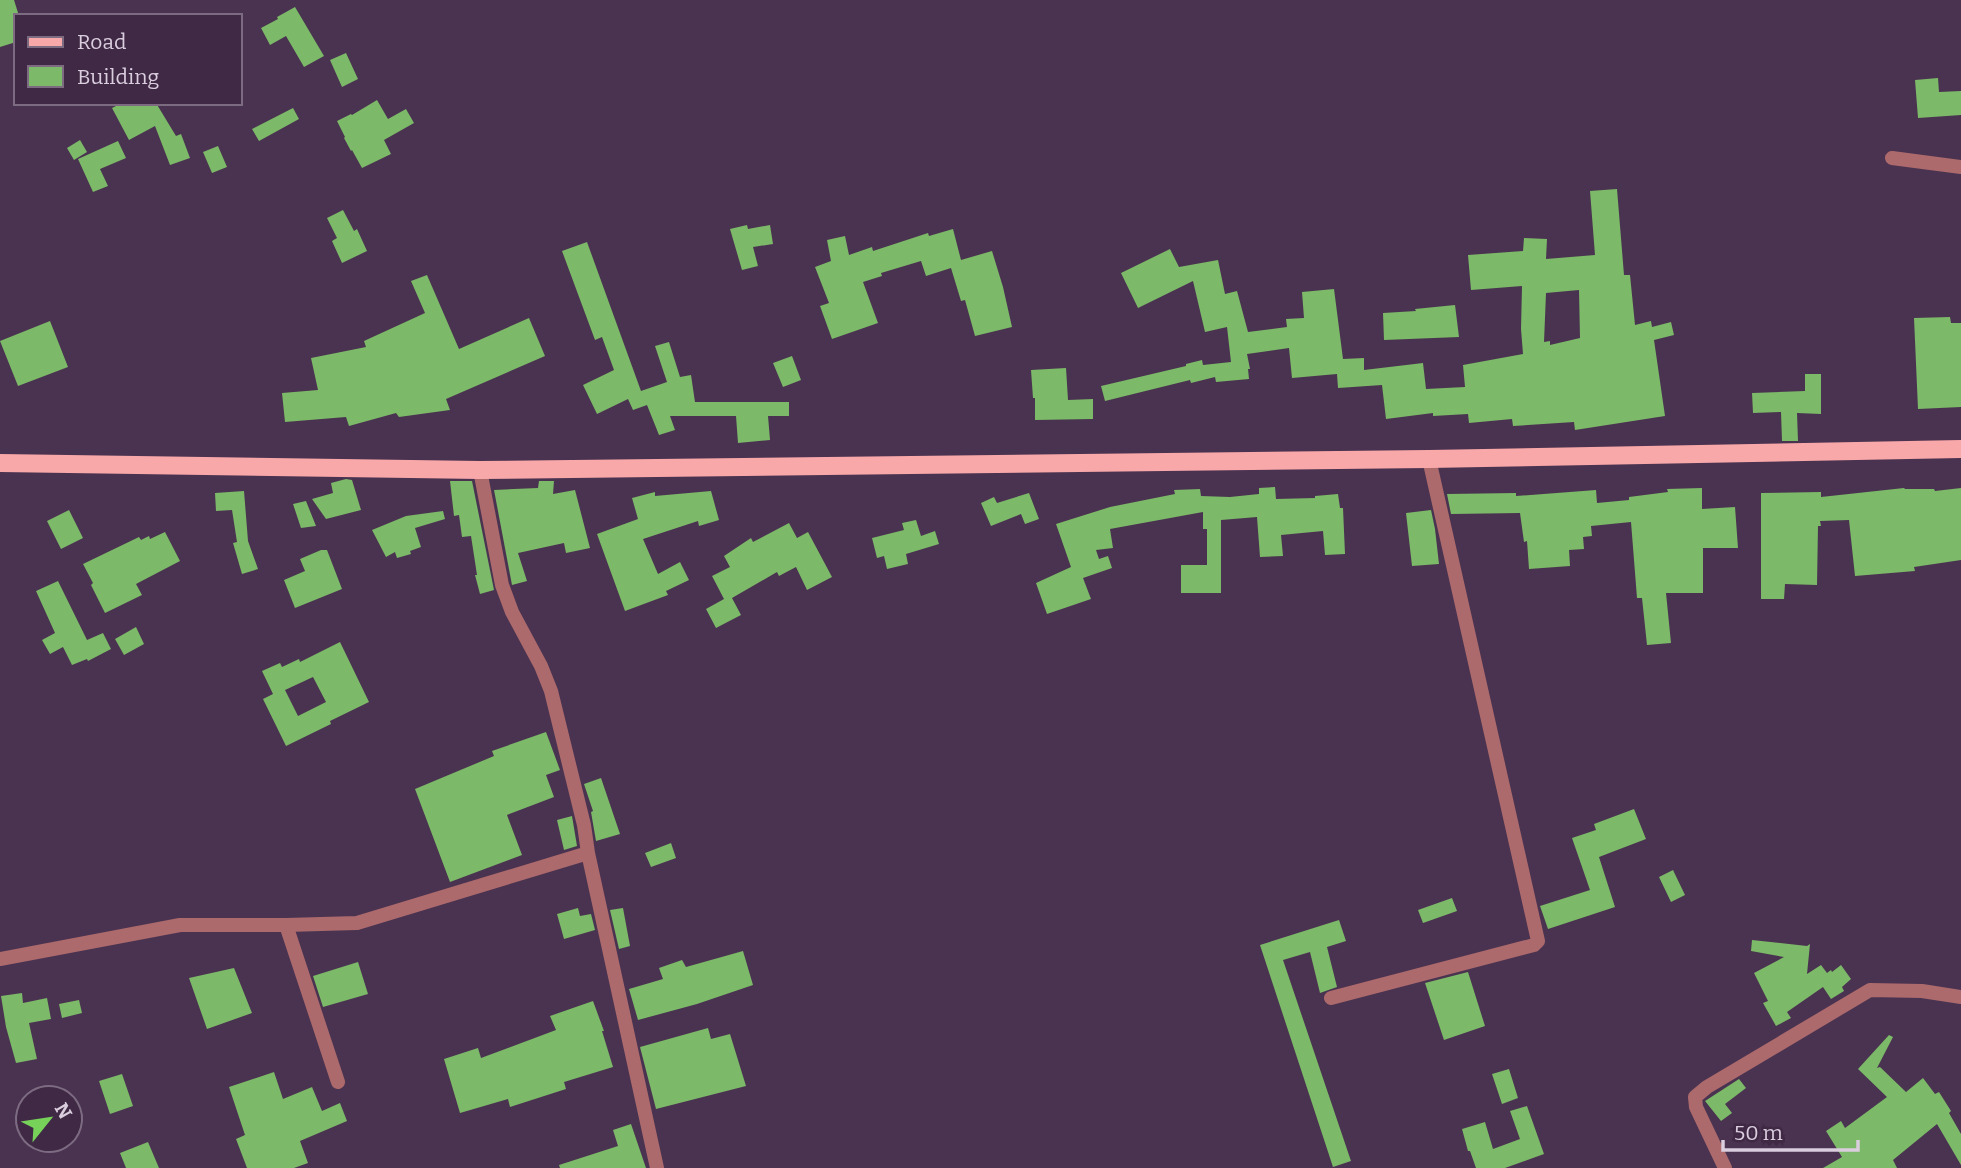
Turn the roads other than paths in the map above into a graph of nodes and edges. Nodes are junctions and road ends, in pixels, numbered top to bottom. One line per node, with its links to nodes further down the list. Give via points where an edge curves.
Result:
1 (1892, 158): 2 (street)
2 (1961, 167)
3 (1961, 449): 4 (main road)
4 (1429, 459): 6 (main road); 11 (street, via 1538,941)
5 (0, 463): 6 (main road)
6 (480, 470): 7 (street, via 502,585 551,691)
7 (588, 853): 8 (street, via 357,923); 13 (street)
8 (286, 925): 9 (street, via 180,925); 12 (street)
9 (0, 959)
10 (1961, 997): 14 (street, via 1870,990 1707,1087 1695,1097 1696,1107)
11 (1331, 998)
12 (338, 1082)
13 (657, 1168)
14 (1725, 1168)

